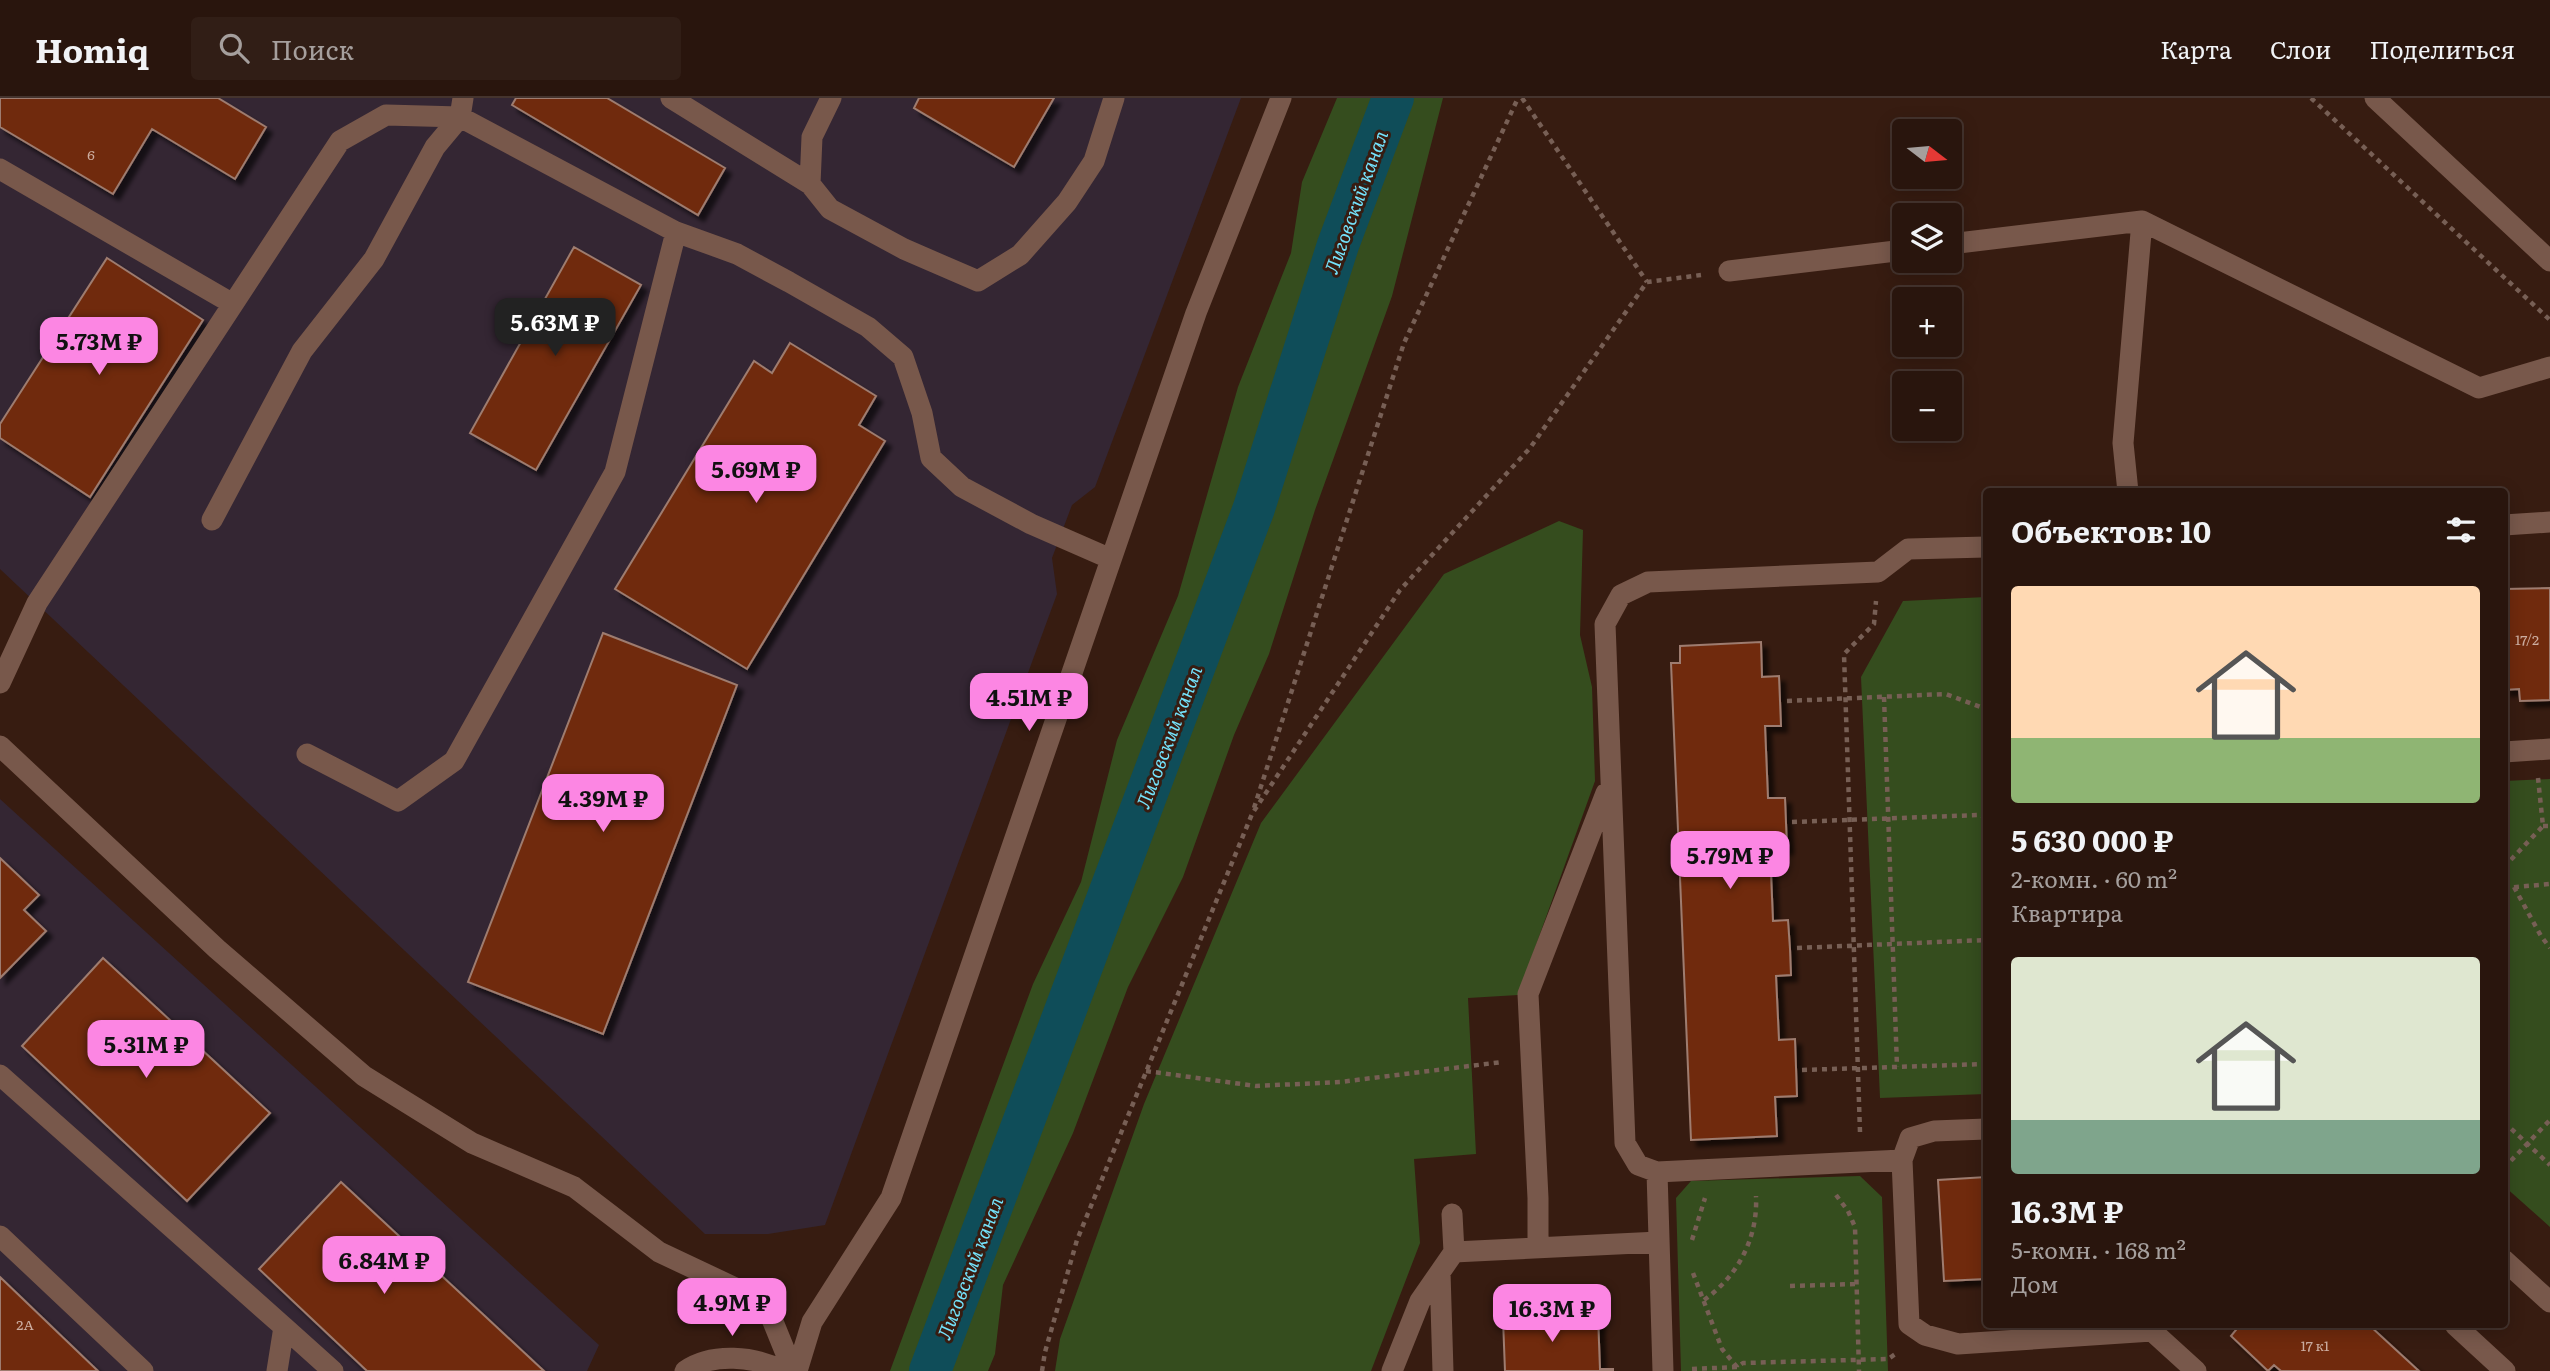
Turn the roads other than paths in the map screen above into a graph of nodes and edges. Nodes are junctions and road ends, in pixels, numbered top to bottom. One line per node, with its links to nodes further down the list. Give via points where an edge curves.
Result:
1 (671, 98): 8 (street)
2 (831, 98): 8 (street, via 812,137)
3 (1114, 98): 8 (street, via 1094,161 1067,202 1020,255 978,281 904,250 830,209)
4 (1281, 98): 22 (street, via 1196,313)
5 (2375, 98): 13 (street)
6 (461, 108): 10 (street); 15 (street, via 386,115 340,141); 18 (street, via 374,259 302,351)
7 (0, 169): 15 (street)
8 (810, 184)
9 (2142, 221): 11 (street); 16 (street, via 2479,388); 17 (street, via 2123,443)
10 (676, 232): 22 (street, via 737,254 868,327 903,357 931,458 962,487); 27 (street, via 615,472 454,761 398,801)
11 (1962, 243)
12 (1892, 251): 14 (street)
13 (2550, 261)
14 (1730, 271)
15 (233, 304): 23 (street, via 37,603)
16 (2550, 366)
17 (2128, 488)
18 (212, 520)
19 (2550, 522): 20 (street)
20 (2508, 524)
21 (1983, 547): 28 (street, via 1908,549 1878,572 1648,582 1621,595 1605,624)
22 (1111, 559): 49 (street, via 891,1198 812,1322)
23 (0, 683)
24 (0, 746): 49 (street, via 217,949 364,1076 472,1143 574,1187 659,1252 765,1302)
25 (2543, 750): 26 (street)
26 (2508, 752)
27 (307, 754)
28 (1610, 785): 32 (street, via 1625,1143 1638,1165); 36 (street, via 1528,994)
29 (0, 1075): 41 (street)
30 (1983, 1129): 31 (street, via 1934,1131 1910,1138)
31 (1902, 1160): 32 (street); 52 (street, via 1909,1324 1925,1335 1958,1345 2152,1331)
32 (1657, 1172): 35 (street)
33 (1452, 1214): 37 (street)
34 (0, 1236): 44 (street)
35 (1659, 1242): 36 (street); 43 (street)
36 (1538, 1248): 37 (street)
37 (1454, 1252): 39 (street)
38 (2508, 1264): 40 (street)
39 (1440, 1272): 50 (street, via 1420,1301); 51 (street)
40 (2550, 1302)
41 (284, 1327): 45 (street); 46 (street)
42 (2458, 1328): 53 (street)
43 (1663, 1370)
44 (143, 1371)
45 (277, 1371)
46 (333, 1371)
47 (685, 1371): 48 (street, via 717,1359 770,1364)
48 (783, 1371)
49 (795, 1371)
50 (1392, 1371)
51 (1443, 1371)
52 (2195, 1371)
53 (2505, 1371)

